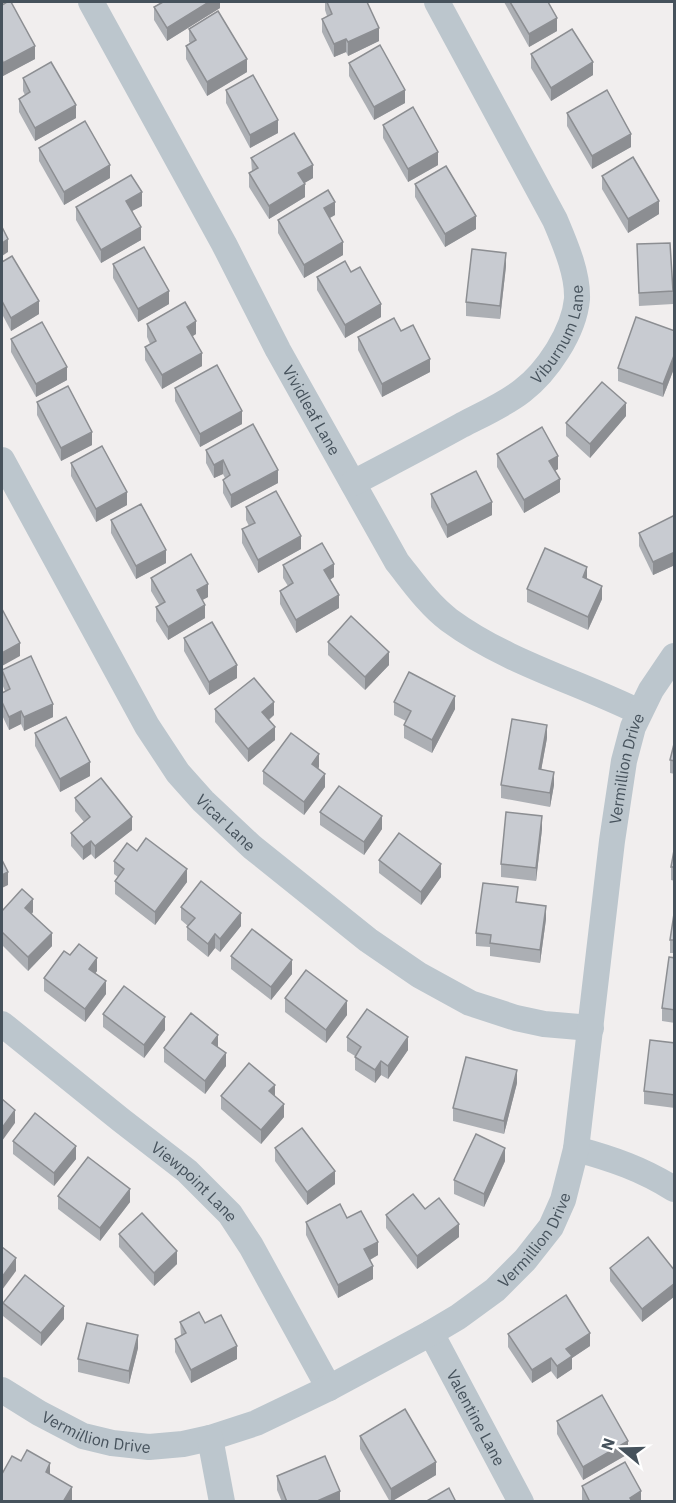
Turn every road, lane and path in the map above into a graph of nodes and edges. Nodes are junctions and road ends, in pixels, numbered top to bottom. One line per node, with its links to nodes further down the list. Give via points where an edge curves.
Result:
1 (91, 2): 4 (street, Vividleaf Lane)
2 (437, 2): 4 (street, Viburnum Lane, via 555,220 566,247 577,300 560,346 547,367 521,392)
3 (2, 460): 8 (street, Vicar Lane, via 147,726 178,773 203,801 252,847 368,940 419,975 470,1003 516,1018)
4 (353, 483): 6 (street, Vividleaf Lane, via 397,562 448,619 486,644)
5 (675, 656): 6 (street, Vermillion Drive)
6 (639, 712): 8 (street, Vermillion Drive, via 624,761)
7 (2, 1024): 12 (street, Viewpoint Lane, via 187,1171 230,1214)
8 (591, 1028): 9 (street, Vermillion Drive)
9 (576, 1149): 10 (street, via 628,1165); 11 (street, Vermillion Drive, via 563,1200 551,1227 525,1260 495,1290)
10 (675, 1189)
11 (431, 1333): 12 (street, Vermillion Drive); 16 (street, Valentine Lane)
12 (329, 1388): 14 (street, Vermillion Drive, via 256,1423)
13 (2, 1390): 14 (street, Vermillion Drive, via 83,1436 112,1443 149,1447)
14 (210, 1438): 15 (street)
15 (222, 1502)
16 (521, 1502)

